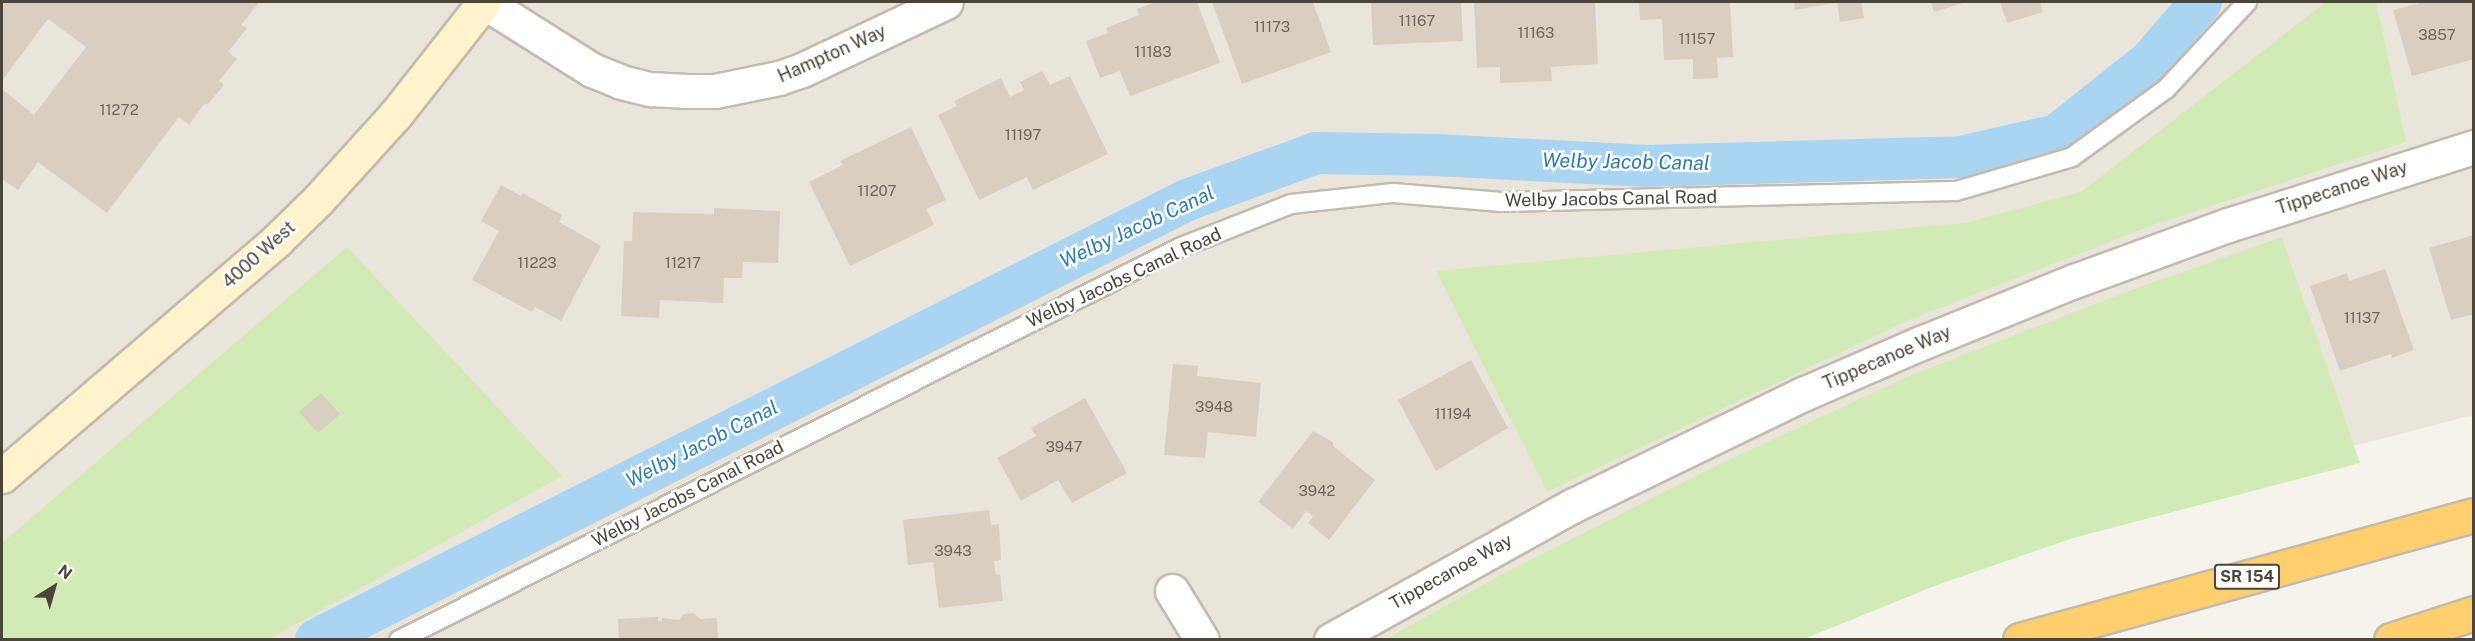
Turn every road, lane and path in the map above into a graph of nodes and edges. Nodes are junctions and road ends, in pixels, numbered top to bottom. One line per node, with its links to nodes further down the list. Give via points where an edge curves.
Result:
1 (484, 2): 2 (street, Hampton Way, via 592,70 621,82 650,89 715,91 802,70); 5 (main road, 4000 West, via 396,114 318,200 277,240)
2 (946, 2)
3 (2247, 2): 9 (lane, Welby Jacobs Canal Road, via 2166,89 2072,157 1956,191 1502,202 1393,193 1291,204 1179,248)
4 (2474, 147): 11 (street, Tippecanoe Way, via 2228,225 1910,347 1792,399 1572,506)
5 (2, 476)
6 (2474, 515): 12 (highway, SR 154)
7 (1172, 591): 10 (street)
8 (2474, 613): 13 (highway)
9 (399, 639)
10 (1202, 639)
11 (1332, 639)
12 (2020, 639)
13 (2391, 639)

